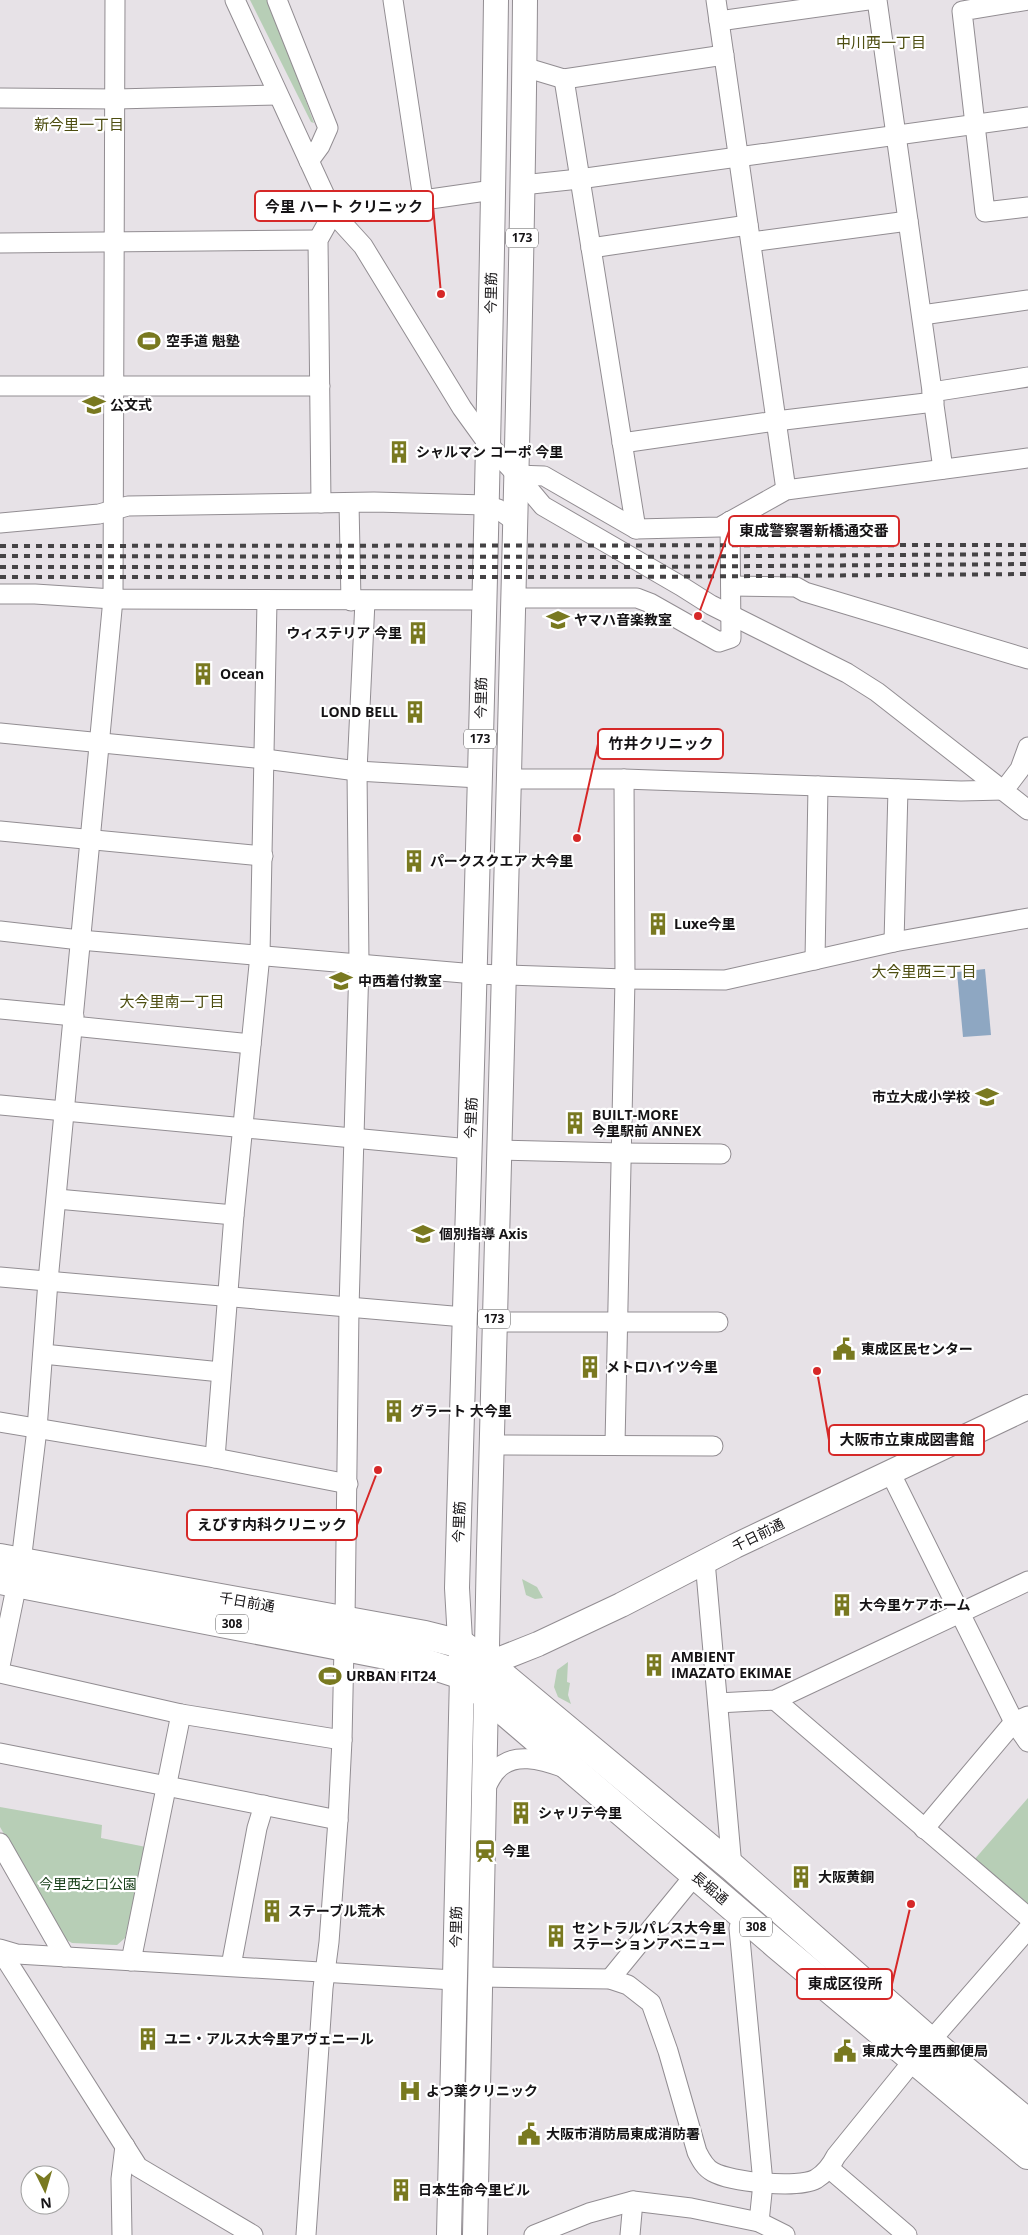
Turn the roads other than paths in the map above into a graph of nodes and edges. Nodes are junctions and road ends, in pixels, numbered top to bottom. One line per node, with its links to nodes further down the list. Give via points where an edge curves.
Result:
1 (115, 0): 17 (street)
2 (235, 0): 15 (street)
3 (277, 0): 22 (street, via 328,128)
4 (393, 0): 26 (street)
5 (496, 0): 25 (main road, 今里筋 / 173)
6 (525, 0): 13 (main road, 今里筋 / 173)
7 (716, 0): 11 (street)
8 (868, 0): 11 (street)
9 (877, 0): 20 (street)
10 (1028, 0): 19 (street, via 962,11)
11 (719, 21): 12 (street)
12 (724, 55): 14 (street); 21 (street)
13 (524, 67): 14 (street); 24 (main road, 今里筋 / 173)
14 (564, 79): 23 (street)
15 (278, 95): 17 (street); 22 (street)
16 (0, 98): 17 (street)
17 (116, 99): 33 (street)
18 (1028, 117): 19 (street)
19 (975, 124): 20 (street); 27 (street, via 985,212)
20 (896, 135): 21 (street); 29 (street)
21 (739, 158): 23 (street); 30 (street)
22 (309, 160): 28 (street)
23 (579, 179): 24 (street); 34 (street)
24 (522, 185): 47 (main road, 今里筋 / 173)
25 (493, 190): 26 (street); 44 (main road, 今里筋 / 173)
26 (424, 200): 28 (street)
27 (1028, 207)
28 (333, 213): 31 (street); 44 (street, via 363,246)
29 (908, 221): 30 (street); 36 (street)
30 (750, 234): 34 (street); 42 (street)
31 (318, 240): 33 (street); 40 (street)
32 (0, 243): 33 (street)
33 (116, 243): 38 (street)
34 (590, 248): 43 (street)
35 (1028, 300): 36 (street)
36 (922, 315): 41 (street)
37 (1028, 377): 41 (street)
38 (114, 385): 39 (street); 40 (street); 52 (street)
39 (0, 386)
40 (320, 386): 49 (street)
41 (933, 397): 42 (street); 46 (street)
42 (776, 421): 43 (street); 48 (street)
43 (622, 443): 56 (street)
44 (488, 444): 47 (street); 51 (main road, 今里筋 / 173)
45 (1028, 458): 46 (street)
46 (943, 470): 48 (street)
47 (517, 475): 54 (main road, 今里筋 / 173); 56 (street, via 544,476); 64 (street, via 543,506)
48 (786, 490): 53 (street)
49 (322, 503): 50 (street); 52 (street, via 128,506)
50 (349, 503): 51 (street); 63 (street)
51 (486, 505): 54 (street); 61 (main road, 今里筋 / 173)
52 (114, 510): 55 (street); 60 (street)
53 (730, 520): 56 (street, via 720,527); 57 (street)
54 (516, 522): 59 (main road, 今里筋 / 173)
55 (0, 523)
56 (636, 529)
57 (731, 586): 64 (street); 65 (street, via 796,588)
58 (0, 594): 60 (street)
59 (513, 598): 64 (street, via 637,598 719,642 731,638); 72 (main road, 今里筋 / 173)
60 (114, 599): 62 (street); 67 (street)
61 (483, 600): 63 (street); 71 (main road, 今里筋 / 173)
62 (267, 601): 63 (street); 69 (street)
63 (358, 601): 70 (street)
64 (731, 615): 76 (street, via 847,673 877,692)
65 (1028, 659)
66 (0, 733): 67 (street)
67 (100, 744): 69 (street); 79 (street)
68 (1028, 747): 76 (street, via 1020,770)
69 (265, 759): 70 (street); 80 (street)
70 (357, 771): 71 (street); 87 (street)
71 (479, 778): 88 (main road, 今里筋 / 173)
72 (509, 779): 73 (street); 89 (main road, 今里筋 / 173)
73 (624, 779): 74 (street); 90 (street)
74 (818, 786): 75 (street); 86 (street)
75 (898, 789): 76 (street); 84 (street)
76 (1004, 790): 77 (street)
77 (1028, 810)
78 (0, 831): 79 (street)
79 (89, 841): 80 (street); 83 (street)
80 (263, 856): 85 (street)
81 (1028, 918): 84 (street)
82 (0, 931): 83 (street)
83 (80, 940): 85 (street); 92 (street)
84 (894, 942): 86 (street)
85 (260, 955): 87 (street); 93 (street)
86 (815, 960): 90 (street, via 725,980)
87 (359, 964): 88 (street); 97 (street)
88 (475, 974): 89 (street); 98 (main road, 今里筋 / 173)
89 (505, 975): 90 (street); 99 (main road, 今里筋 / 173)
90 (625, 979): 100 (street)
91 (0, 1009): 92 (street)
92 (74, 1021): 93 (street); 95 (street)
93 (251, 1044): 96 (street)
94 (0, 1105): 95 (street)
95 (65, 1112): 96 (street); 102 (street)
96 (243, 1128): 97 (street); 103 (street)
97 (354, 1139): 98 (street); 107 (street)
98 (470, 1149): 108 (main road, 今里筋 / 173)
99 (500, 1150): 100 (street); 110 (main road, 今里筋 / 173)
100 (622, 1153): 101 (street); 109 (street)
101 (721, 1154)
102 (57, 1199): 103 (street); 105 (street)
103 (234, 1215): 106 (street)
104 (0, 1277): 105 (street)
105 (48, 1281): 106 (street); 112 (street)
106 (228, 1298): 107 (street); 113 (street)
107 (350, 1308): 108 (street); 122 (street)
108 (464, 1317): 128 (main road, 今里筋 / 173, via 457,1588)
109 (619, 1321): 110 (street); 111 (street); 117 (street)
110 (494, 1322): 118 (main road, 今里筋 / 173)
111 (718, 1322)
112 (43, 1354): 113 (street); 116 (street)
113 (221, 1372): 120 (street)
114 (1028, 1407): 121 (main road, 千日前通)
115 (0, 1422): 116 (street)
116 (37, 1429): 120 (street); 124 (street)
117 (615, 1444): 118 (street); 119 (street)
118 (492, 1445): 129 (main road, 今里筋 / 173)
119 (713, 1446)
120 (215, 1458): 122 (street)
121 (890, 1472): 123 (main road, 千日前通); 126 (street)
122 (348, 1484): 127 (street)
123 (705, 1561): 129 (main road, 千日前通, via 556,1636); 135 (street)
124 (9, 1571): 127 (highway, 千日前通 / 308); 130 (street)
125 (1028, 1581): 126 (street)
126 (959, 1613): 134 (street); 137 (street)
127 (344, 1633): 128 (highway, 千日前通 / 308); 132 (highway, 千日前通 / 308); 138 (street)
128 (461, 1644): 129 (highway, 千日前通 / 308); 132 (main road, 今里筋 / 173)
129 (487, 1663): 132 (main road, 千日前通); 133 (main road, 今里筋); 148 (highway, 長堀通 / 308)
130 (0, 1666)
131 (0, 1673): 136 (street)
132 (462, 1675): 133 (highway, 長堀通 / 308); 160 (main road, 今里筋)
133 (485, 1696): 141 (highway, 長堀通 / 308); 143 (main road, 今里筋)
134 (775, 1700): 135 (street); 146 (street)
135 (718, 1703): 148 (street)
136 (181, 1714): 138 (street); 142 (street)
137 (1021, 1719): 139 (street); 146 (street)
138 (342, 1740): 145 (street)
139 (1028, 1742)
140 (0, 1753): 142 (street)
141 (573, 1771): 143 (street, via 548,1762 518,1759 500,1767); 149 (highway, 長堀通 / 308)
142 (166, 1786): 144 (street); 155 (street)
143 (484, 1793): 158 (main road, 今里筋)
144 (264, 1805): 145 (street); 156 (street)
145 (338, 1820): 157 (street)
146 (924, 1829): 150 (street)
147 (0, 1843): 154 (street)
148 (732, 1868): 161 (highway, 長堀通 / 308)
149 (695, 1875): 151 (highway, 長堀通 / 308); 159 (street)
150 (1028, 1916)
151 (747, 1919): 161 (highway, 長堀通 / 308); 166 (street, via 739,1928)
152 (1028, 1929): 161 (street)
153 (0, 1950): 154 (street); 163 (street)
154 (65, 1957): 155 (street)
155 (131, 1961): 156 (street)
156 (231, 1966): 157 (street)
157 (324, 1973): 160 (street); 171 (street)
158 (480, 1977): 159 (street); 173 (main road, 今里筋)
159 (610, 1979): 166 (street, via 628,1985 651,2003 697,2152 704,2165 714,2173)
160 (454, 1980): 172 (main road, 今里筋)
161 (922, 2051): 162 (highway, 長堀通 / 308); 164 (highway, 長堀通 / 308); 165 (street, via 836,2156)
162 (1028, 2123)
163 (125, 2146): 169 (street, via 121,2179); 170 (street, via 138,2167)
164 (1028, 2155)
165 (830, 2169): 166 (street, via 814,2180 792,2184); 177 (street)
166 (763, 2183): 168 (street)
167 (633, 2201): 168 (street, via 691,2208); 174 (street, via 590,2213); 175 (street)
168 (758, 2222): 176 (street)
169 (122, 2235)
170 (254, 2235)
171 (306, 2235)
172 (448, 2235)
173 (475, 2235)
174 (534, 2235)
175 (630, 2235)
176 (785, 2235)
177 (907, 2235)

